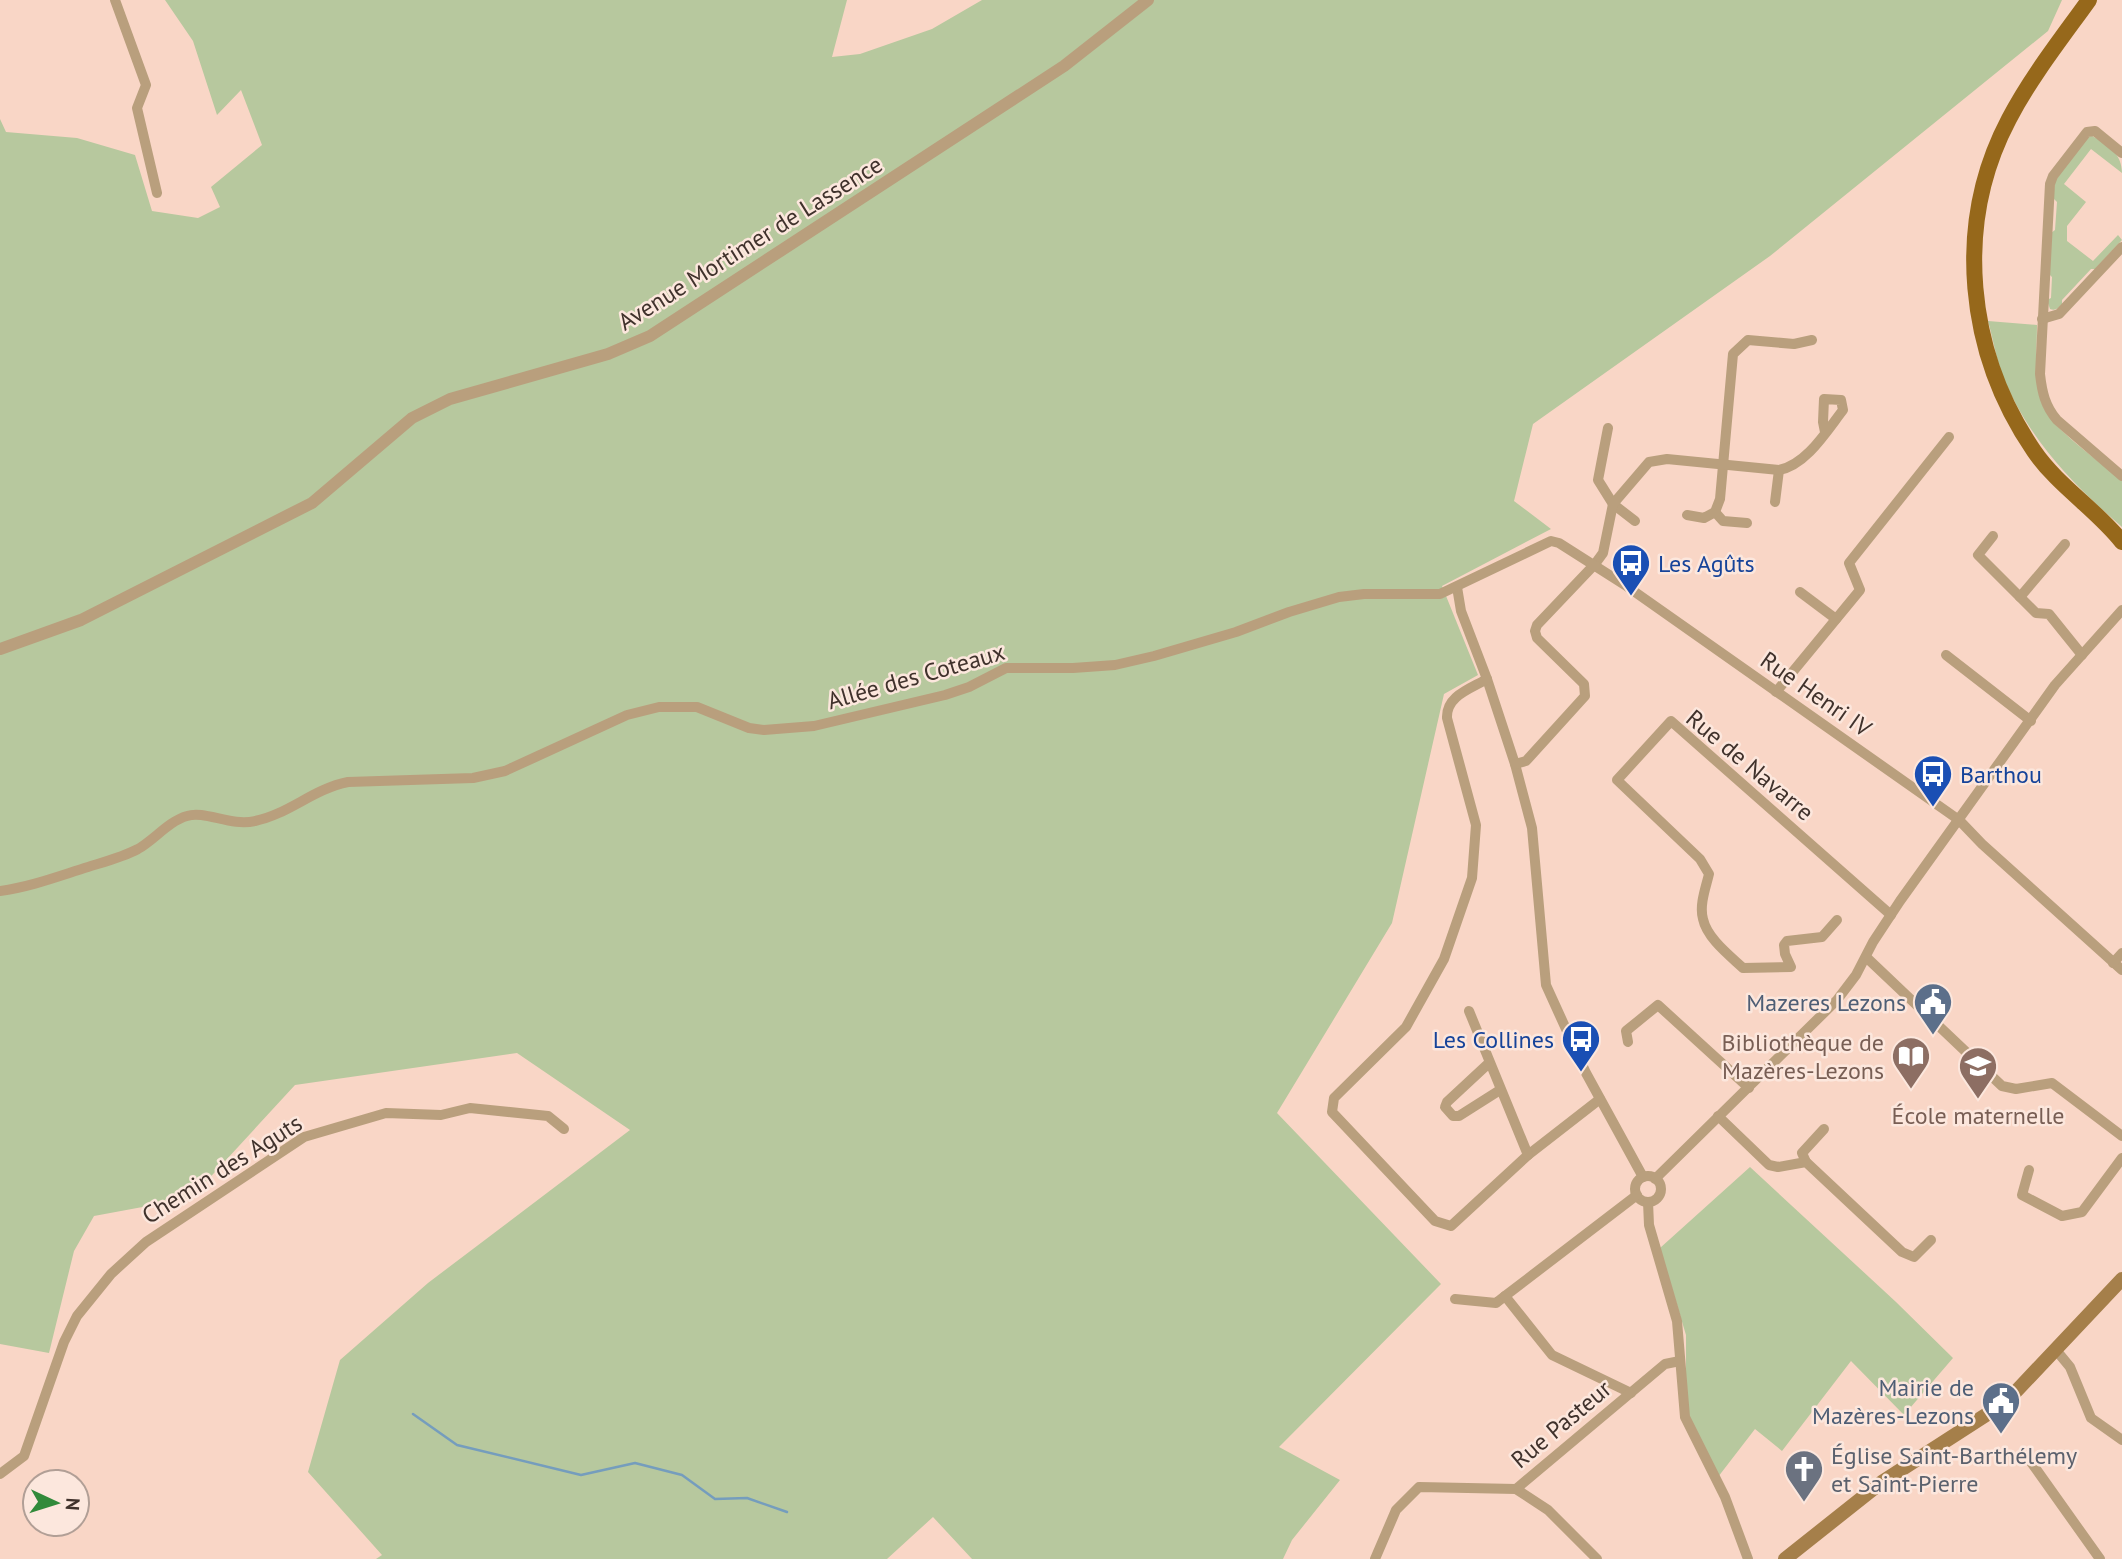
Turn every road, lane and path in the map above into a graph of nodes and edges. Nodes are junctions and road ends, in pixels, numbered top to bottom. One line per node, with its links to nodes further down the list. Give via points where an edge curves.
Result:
1 (115, 0): 5 (street, via 146,85 137,108)
2 (1148, 0): 30 (street, Avenue Mortimer de Lassence, via 1064,66 650,335 608,354 450,399 412,418 313,503 81,620)
3 (2089, 0): 22 (main road, via 2026,89 1996,147 1976,227 1974,281 1989,362 2017,425 2054,475)
4 (2122, 152): 7 (street, via 2095,131 2087,132 2053,176)
5 (157, 193)
6 (2122, 247): 7 (street, via 2059,314)
7 (2042, 319): 14 (street, via 2040,374 2048,410)
8 (1812, 340): 12 (street, via 1794,344 1748,340 1733,354)
9 (1608, 428): 16 (street, via 1598,480)
10 (1825, 432): 13 (street, via 1793,468)
11 (1949, 437): 29 (street, via 1849,563 1860,590)
12 (1721, 466): 13 (street); 16 (street, via 1667,459 1649,463); 17 (street)
13 (1779, 470): 15 (street)
14 (2122, 476)
15 (1775, 502)
16 (1613, 504): 19 (street); 24 (street, via 1603,553)
17 (1715, 512): 18 (street, via 1704,518); 20 (street, via 1723,521)
18 (1687, 515)
19 (1635, 521)
20 (1747, 523)
21 (1993, 536): 27 (street, via 1978,555)
22 (2120, 538)
23 (2065, 544): 27 (street)
24 (1595, 565): 25 (street, Rue Henri IV, via 1551,541); 34 (street, Rue Henri IV); 36 (street, via 1535,631 1584,684 1585,696 1526,761)
25 (1457, 587): 33 (street, via 1461,611); 38 (street, Allée des Coteaux, via 1440,594 1339,597 1236,632 1115,665 1006,668 945,695 814,726 764,730 697,708 659,707 628,715 505,771 473,778 348,782 329,786 271,817 251,822 185,816 117,858)
26 (1800, 592): 29 (street)
27 (2020, 597): 32 (street, via 2036,613 2049,614)
28 (2122, 610): 32 (street)
29 (1836, 620): 34 (street)
30 (0, 649)
31 (1947, 655): 35 (street)
32 (2082, 655): 35 (street)
33 (1487, 679): 36 (street); 54 (street, via 1451,700 1447,709 1476,825 1472,878 1444,959 1406,1027 1334,1098 1332,1112 1435,1221 1451,1226)
34 (1776, 692): 37 (street, Rue Henri IV)
35 (2031, 721): 37 (street)
36 (1515, 764): 49 (street, via 1532,828 1546,985)
37 (1959, 820): 39 (street); 43 (street, Rue Henri IV)
38 (0, 891)
39 (1891, 915): 40 (street, Rue de Navarre, via 1671,721 1617,780 1700,859 1709,874 1703,920 1715,940 1743,968 1791,967 1785,954 1787,941 1822,937); 42 (street)
40 (1837, 920)
41 (2122, 953): 43 (street)
42 (1866, 957): 47 (street, via 1837,1000); 53 (street, via 2002,1086 2016,1089 2052,1083)
43 (2118, 966)
44 (1469, 1011): 46 (street)
45 (1628, 1042): 47 (street, via 1626,1031 1658,1005)
46 (1489, 1063): 48 (street); 48 (street, via 1445,1107 1459,1116)
47 (1749, 1088): 50 (street)
48 (1500, 1090): 54 (street)
49 (1600, 1099): 54 (street); 58 (street)
50 (1718, 1116): 56 (street, via 1769,1165); 59 (street)
51 (564, 1129): 71 (street, Chemin des Aguts, via 548,1116 470,1108 440,1115 386,1113 304,1137 146,1242 111,1274 72,1324 24,1456)
52 (1824, 1129): 56 (street, via 1802,1153)
53 (2122, 1136)
54 (1528, 1155)
55 (2122, 1158): 57 (street, via 2082,1212 2062,1216 2022,1195)
56 (1806, 1162): 62 (street, via 1902,1252 1913,1257)
57 (2029, 1170)
58 (1643, 1177): 59 (street); 60 (street, via 1635,1187)
59 (1655, 1179): 61 (street, via 1660,1193)
60 (1637, 1195): 61 (street); 64 (street)
61 (1648, 1202): 67 (street, via 1649,1225 1677,1321)
62 (1931, 1240)
63 (2122, 1279): 66 (main road)
64 (1505, 1296): 65 (street, via 1496,1303); 68 (street, via 1552,1355)
65 (1455, 1299)
66 (2056, 1350): 69 (street, via 2070,1367 2091,1418); 76 (main road, via 2006,1402 1882,1482)
67 (1680, 1362): 68 (street, Rue Pasteur, via 1665,1364); 75 (street, via 1685,1417 1725,1497)
68 (1631, 1393): 72 (street, Rue Pasteur)
69 (2122, 1440)
70 (2031, 1462): 77 (street)
71 (0, 1475)
72 (1516, 1489): 73 (street, Rue Pasteur, via 1419,1487 1396,1510); 74 (street, via 1548,1510)
73 (1375, 1559)
74 (1597, 1559)
75 (1748, 1559)
76 (1784, 1559)
77 (2100, 1559)

